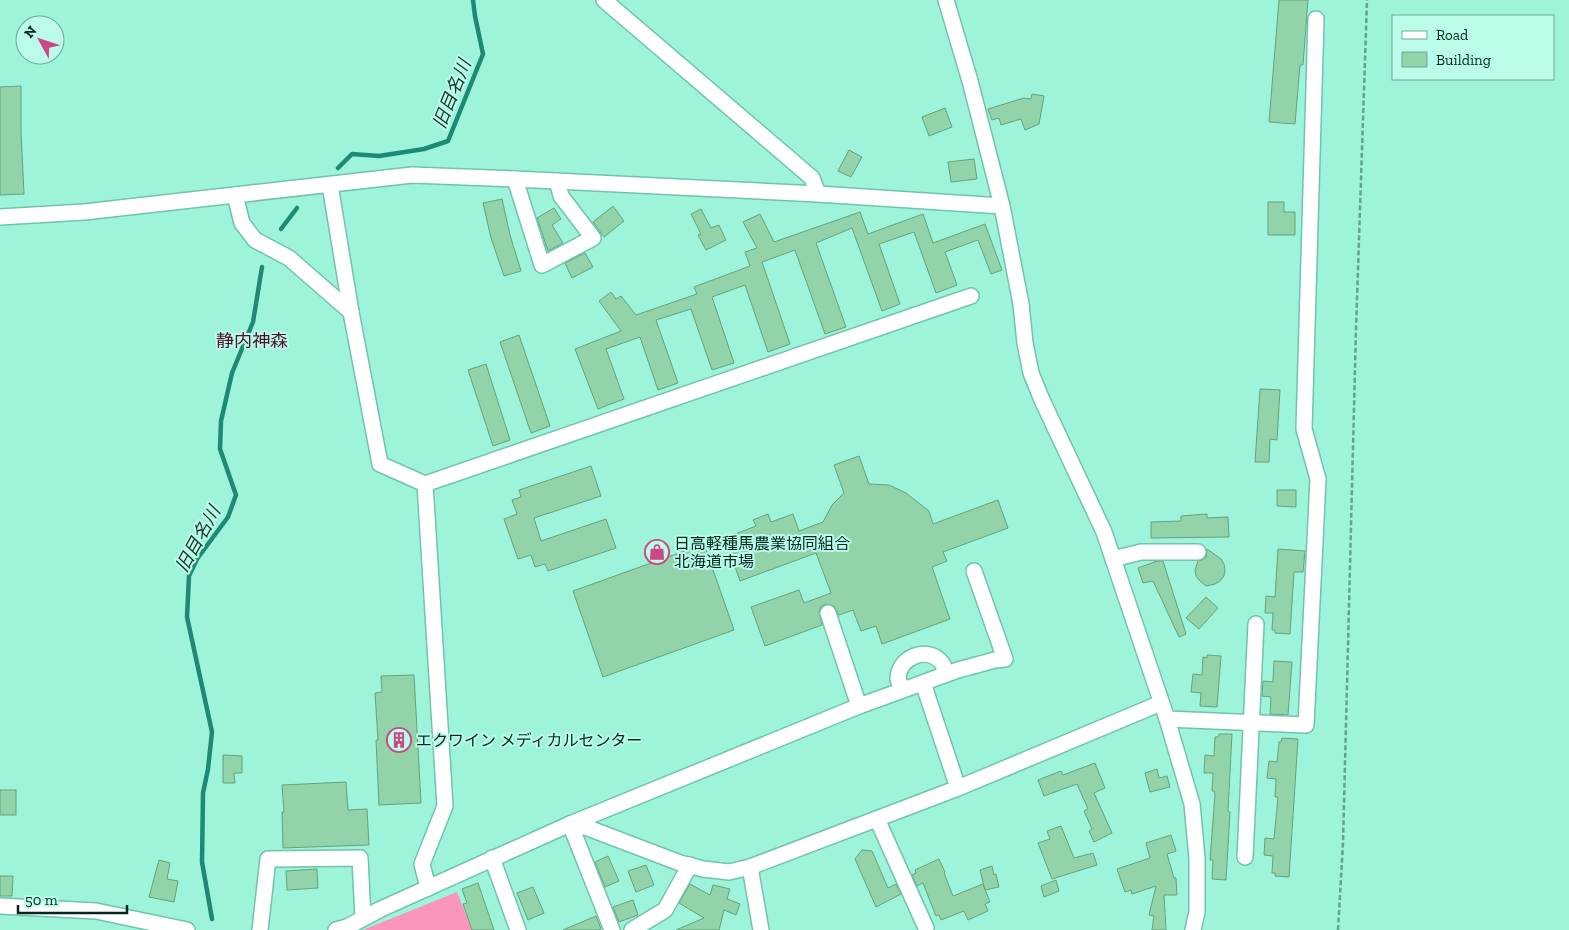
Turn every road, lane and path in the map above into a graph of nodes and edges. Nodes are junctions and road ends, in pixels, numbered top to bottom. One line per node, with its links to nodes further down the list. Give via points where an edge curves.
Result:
1 (604, 0): 8 (street, via 812,178)
2 (946, 0): 10 (street)
3 (1367, 0): 46 (path)
4 (1316, 19): 26 (street, via 1304,429 1318,479 1306,725)
5 (515, 179): 6 (street); 6 (street, via 542,265 593,238 561,196); 7 (street, via 412,176)
6 (557, 181): 8 (street)
7 (330, 185): 9 (street); 13 (street)
8 (818, 194): 10 (street)
9 (235, 195): 11 (street, via 84,212); 13 (street, via 242,223 255,240 289,258)
10 (1002, 206): 16 (street, via 1031,373 1104,532)
11 (0, 217)
12 (971, 296): 14 (street)
13 (351, 312): 14 (street, via 380,464)
14 (426, 484): 34 (street, via 445,806 422,864)
15 (1198, 552): 16 (street, via 1141,552)
16 (1113, 559): 23 (street)
17 (974, 572): 20 (street, via 1005,659)
18 (828, 613): 24 (street)
19 (1256, 624): 26 (street)
20 (946, 674): 21 (street); 22 (street, via 942,663 932,656 920,654 909,658 901,667 898,679)
21 (923, 683): 22 (street); 27 (street)
22 (902, 690): 24 (street)
23 (1161, 703): 25 (street); 27 (street)
24 (859, 706): 29 (street)
25 (1167, 719): 26 (street); 45 (street, via 1192,804 1197,858 1197,912)
26 (1250, 723): 30 (street)
27 (958, 788): 28 (street)
28 (877, 819): 33 (street); 37 (street)
29 (570, 824): 31 (street); 32 (street); 42 (street)
30 (1245, 857)
31 (492, 858): 34 (street); 41 (street)
32 (690, 866): 33 (street, via 729,872); 43 (street, via 664,910)
33 (750, 867): 44 (street)
34 (428, 888): 36 (street)
35 (0, 906): 38 (street, via 96,911)
36 (363, 918): 39 (street, via 360,858 268,859); 40 (street)
37 (926, 928)
38 (187, 930)
39 (260, 930)
40 (336, 930)
41 (518, 930)
42 (612, 930)
43 (632, 930)
44 (762, 930)
45 (1193, 930)
46 (1338, 930)

